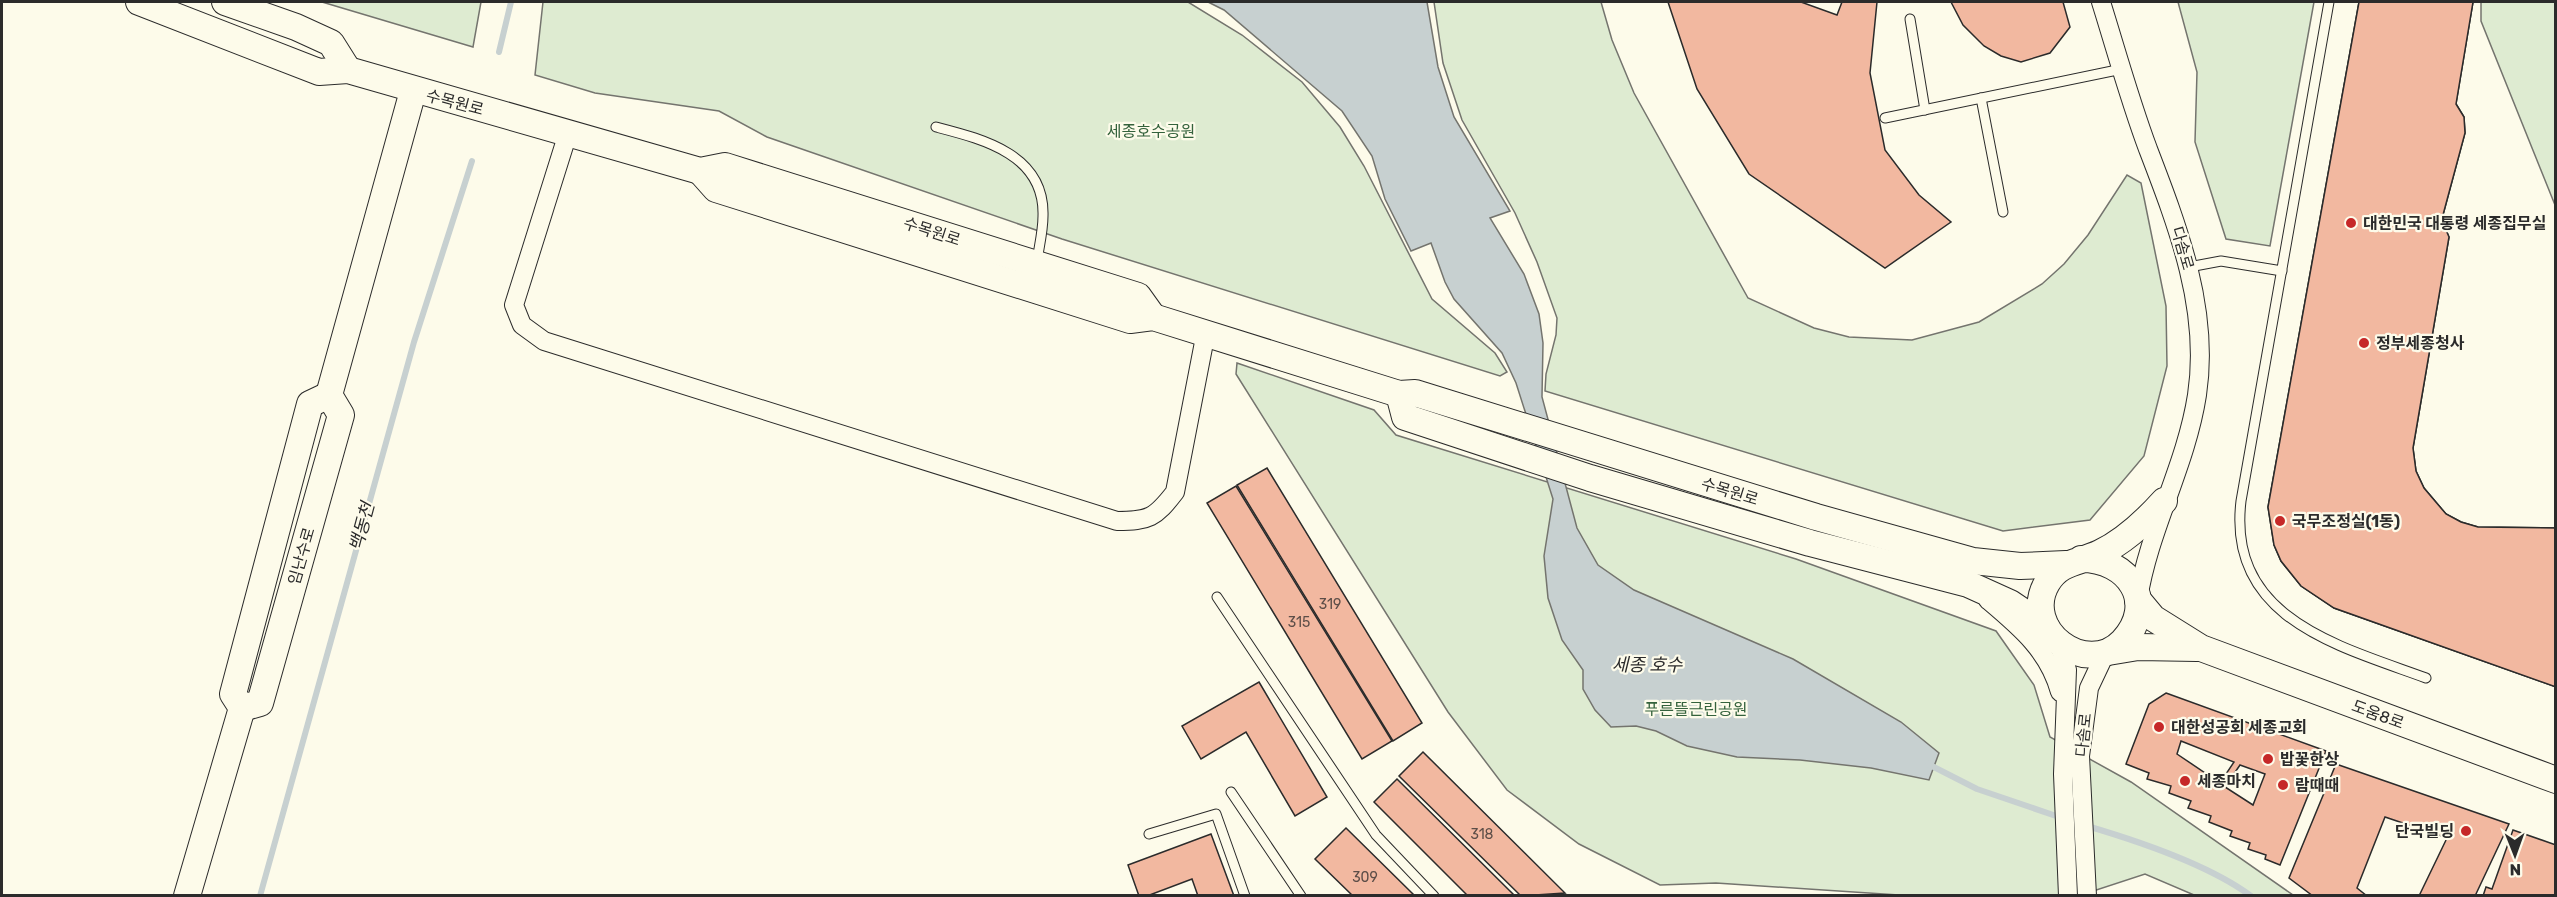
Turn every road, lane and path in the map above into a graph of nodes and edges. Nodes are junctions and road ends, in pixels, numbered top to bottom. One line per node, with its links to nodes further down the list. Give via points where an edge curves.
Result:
1 (139, 2): 7 (street, 수목원로, via 319,72)
2 (225, 2): 7 (street, via 331,43)
3 (2101, 2): 6 (street, 다솜로)
4 (2329, 2): 18 (lane)
5 (1910, 19): 10 (lane)
6 (2122, 69): 9 (lane); 17 (street, 다솜로)
7 (348, 70): 8 (street, 수목원로)
8 (413, 91): 13 (street, 수목원로); 36 (street, 임난수로, via 329,394 341,415 260,703 242,708)
9 (1981, 98): 10 (lane); 15 (lane)
10 (1925, 110): 11 (lane)
11 (1885, 118)
12 (936, 127): 16 (lane, via 993,143 1015,156 1029,173 1043,215)
13 (568, 133): 14 (street, 수목원로); 20 (street, via 514,306 522,325 544,341 1106,518 1143,521 1161,510 1175,492)
14 (700, 171): 16 (street, 수목원로, via 725,165); 19 (street, 수목원로, via 716,189 1130,320)
15 (2003, 212)
16 (1036, 264): 19 (street, 수목원로, via 1138,296)
17 (2189, 267): 18 (lane, via 2221,261); 22 (street, 다솜로, via 2198,341 2197,392 2189,437)
18 (2282, 271): 30 (lane, via 2241,501 2239,531 2244,554 2268,598 2300,627 2335,645)
19 (1153, 317): 20 (street, 수목원로)
20 (1206, 332): 21 (street, 수목원로)
21 (1399, 394): 24 (street, 수목원로, via 1415,393 1816,517); 24 (street, 수목원로, via 1405,417 1590,478 1810,543)
22 (2164, 501): 23 (street, 다솜로, via 2125,537 2099,553); 24 (street, via 2082,549); 26 (street, 다솜로, via 2143,568)
23 (2074, 561): 24 (street, 수목원로); 26 (street, via 2097,559 2111,563 2128,579); 27 (street, 다솜로, via 2054,573 2045,586 2042,617)
24 (1971, 572): 27 (street, 수목원로); 31 (street, 수목원로, via 2028,634 2054,671)
25 (1217, 597): 39 (lane, via 1376,835)
26 (2138, 600): 28 (street, 도움8로, via 2153,618); 29 (street, 다솜로, via 2131,632)
27 (2052, 636): 29 (street, via 2073,652); 31 (street, 다솜로, via 2067,670)
28 (2201, 648): 29 (street, 도움8로, via 2138,647); 32 (street, 도움8로)
29 (2106, 652): 35 (street, 다솜로, via 2090,688 2080,756)
30 (2426, 678)
31 (2067, 717): 40 (street, 다솜로, via 2063,774)
32 (2556, 780)
33 (1231, 792): 38 (lane)
34 (1149, 834): 37 (lane, via 1216,814)
35 (2086, 889)
36 (187, 896)
37 (1245, 896)
38 (1301, 896)
39 (1434, 896)
40 (2068, 896)

